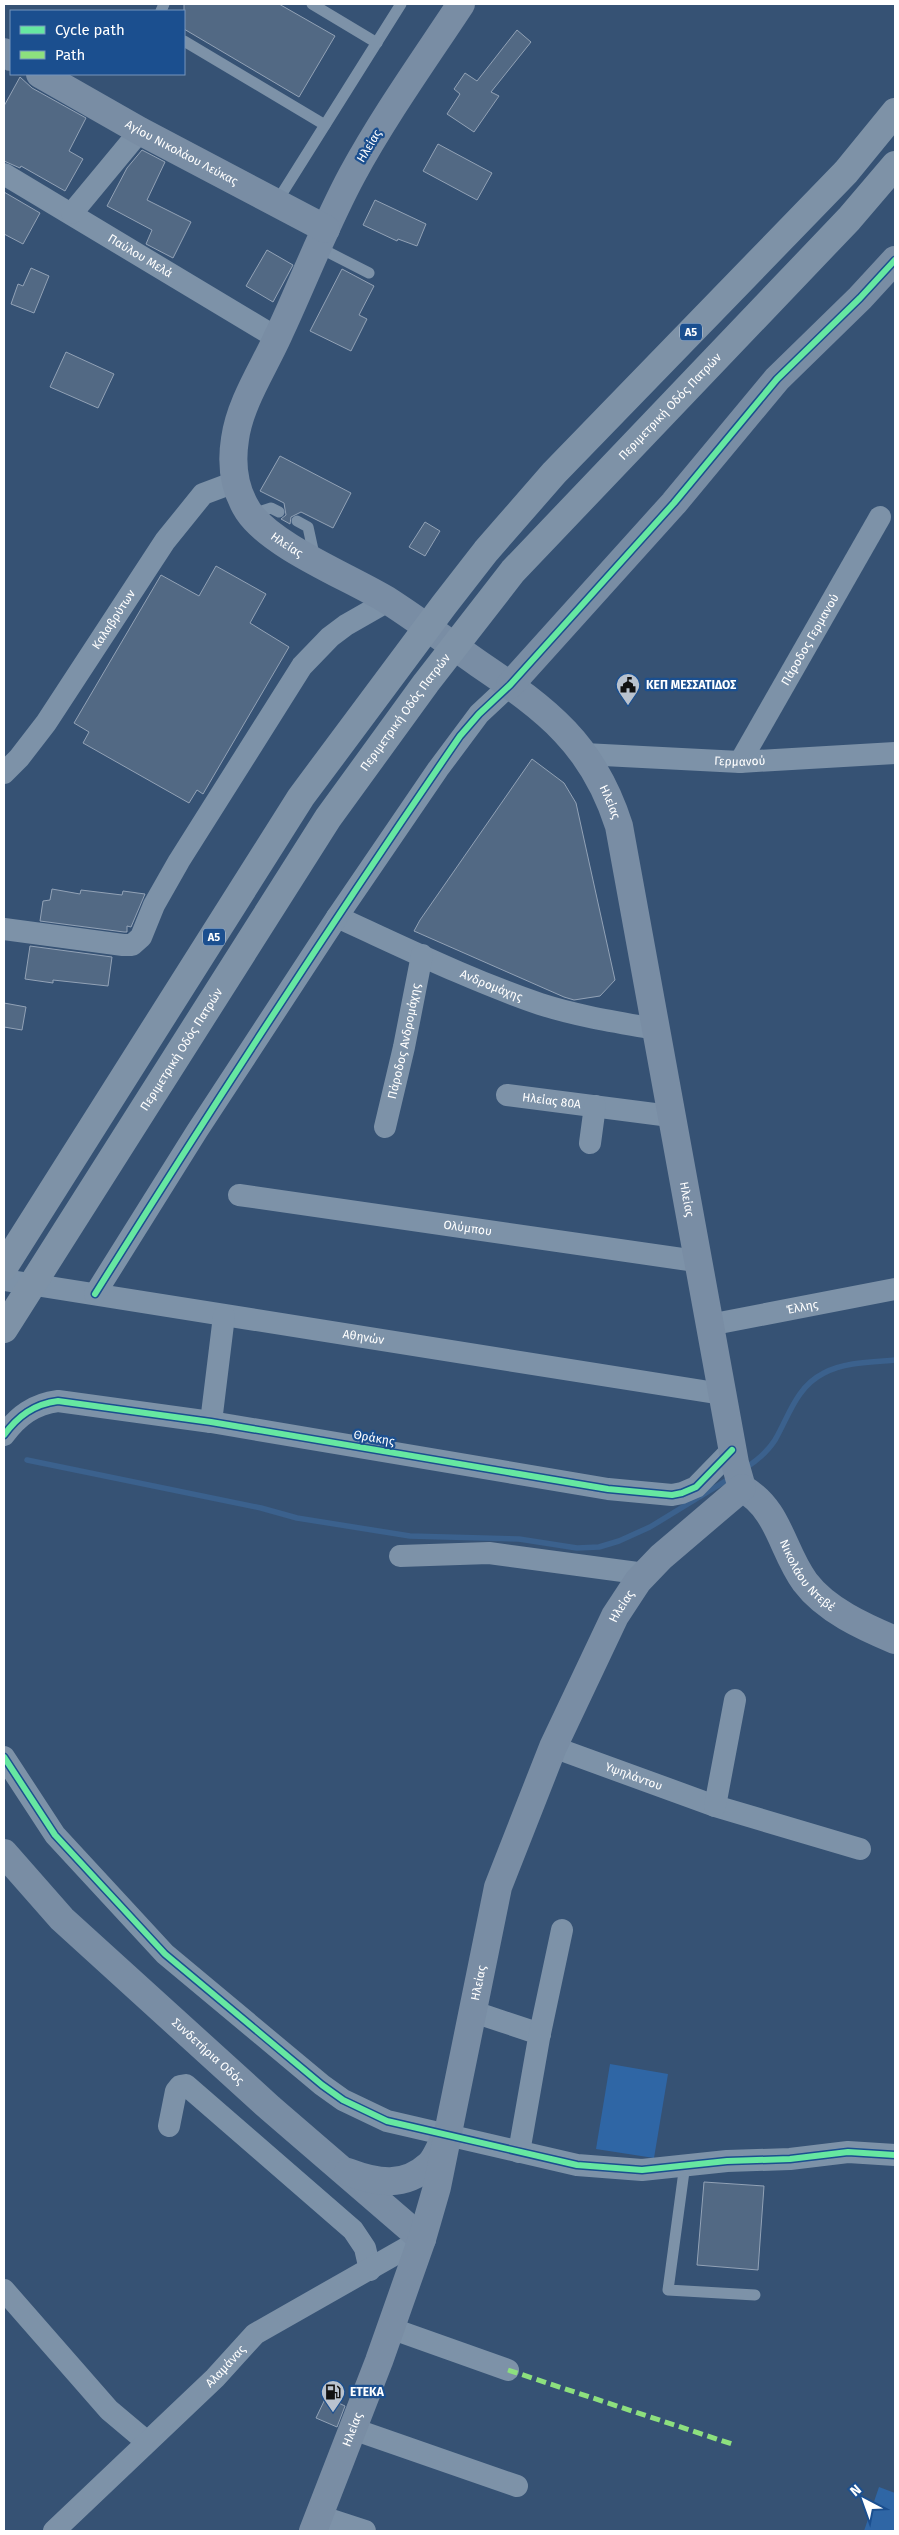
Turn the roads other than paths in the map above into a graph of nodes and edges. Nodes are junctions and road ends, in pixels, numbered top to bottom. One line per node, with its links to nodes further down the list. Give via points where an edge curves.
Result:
1 (312, 4): 5 (lane)
2 (402, 4): 5 (lane)
3 (461, 4): 14 (main road, Ηλείας, via 352,174)
4 (185, 42): 8 (lane)
5 (377, 43): 8 (lane)
6 (42, 75): 9 (main road, Αγίου Νικολάου Λεύκας)
7 (895, 112): 41 (highway, Α5, via 846,172 554,473 486,551 400,662 301,797)
8 (325, 124): 12 (lane)
9 (140, 131): 12 (main road, Αγίου Νικολάου Λεύκας); 13 (street)
10 (895, 165): 46 (highway, Περιμετρική Οδός Πατρών, via 842,226 513,571 426,683 328,818)
11 (4, 174): 13 (street, Παύλου Μελά)
12 (276, 203): 14 (main road, Αγίου Νικολάου Λεύκας)
13 (72, 214): 17 (street, Παύλου Μελά)
14 (322, 238): 16 (lane); 17 (main road, Ηλείας)
15 (895, 260): 25 (main road, via 777,379 674,503)
16 (370, 273)
17 (277, 338): 18 (main road, Ηλείας, via 239,419 234,450)
18 (235, 482): 20 (main road, Ηλείας); 29 (street, Καλαβρύτων, via 203,494 165,541 46,723)
19 (279, 512): 20 (lane, via 271,508)
20 (252, 515): 23 (main road, Ηλείας, via 278,539)
21 (880, 517): 28 (street, Πάροδος Γερμανού)
22 (296, 522): 23 (lane, via 308,527)
23 (315, 560): 24 (main road, Ηλείας)
24 (388, 601): 25 (main road, Ηλείας); 31 (street, via 338,631 302,666 178,861 154,905 142,937 132,945 123,945)
25 (510, 685): 27 (main road, Ηλείας, via 555,720); 30 (street, via 460,736)
26 (895, 753): 28 (street, Γερμανού)
27 (584, 754): 28 (street, Γερμανού); 33 (main road, Ηλείας, via 600,777 619,826)
28 (740, 762)
29 (4, 773)
30 (337, 917): 32 (street, Ανδρομάχης); 44 (street)
31 (4, 929)
32 (422, 956): 33 (street, Ανδρομάχης, via 540,1004); 37 (street, Πάροδος Ανδρομάχης)
33 (655, 1029): 36 (main road, Ηλείας)
34 (507, 1095): 35 (street, Ηλείας 80Α)
35 (595, 1106): 36 (street, Ηλείας 80Α); 38 (street, Ηλείας 80Α)
36 (670, 1116): 40 (main road, Ηλείας)
37 (385, 1127)
38 (590, 1143)
39 (239, 1195): 40 (street, Ολύμπου)
40 (696, 1261): 47 (main road, Ηλείας)
41 (4, 1267)
42 (4, 1280): 44 (street, Αθηνών)
43 (895, 1290): 47 (street, Έλλης)
44 (95, 1294): 45 (street, Αθηνών)
45 (224, 1316): 48 (street, Αθηνών); 49 (street)
46 (7, 1324)
47 (709, 1325): 48 (main road, Ηλείας)
48 (722, 1394): 51 (main road, Ηλείας)
49 (211, 1422): 50 (street, Θράκης, via 58,1401 43,1403 26,1412); 51 (street, Θράκης, via 599,1488 672,1495)
50 (5, 1434)
51 (737, 1471): 53 (main road, Ηλείας); 54 (main road, Νικολάου Ντεβέ, via 768,1510 800,1574 814,1593 845,1615)
52 (400, 1556): 53 (street, via 489,1554)
53 (645, 1574): 56 (main road, Ηλείας, via 615,1616)
54 (895, 1640)
55 (735, 1700): 58 (street)
56 (553, 1747): 58 (street, Υψηλάντου); 62 (main road, Ηλείας, via 498,1887)
57 (4, 1757): 65 (street, via 55,1835 165,1954 343,2100 387,2121)
58 (715, 1806): 59 (street, Υψηλάντου)
59 (860, 1849)
60 (4, 1853): 69 (main road, Συνδετήρια Οδός, via 62,1919)
61 (562, 1930): 63 (street)
62 (474, 2012): 63 (street); 65 (main road, Ηλείας)
63 (540, 2034): 66 (street)
64 (169, 2126): 71 (street, via 176,2091 186,2084 353,2230 364,2248)
65 (447, 2136): 66 (street); 69 (main road, via 429,2165 401,2182 366,2179); 70 (main road, Ηλείας)
66 (519, 2152): 68 (street, via 613,2169 642,2170)
67 (895, 2155): 68 (street, via 848,2152 790,2159)
68 (685, 2164): 73 (lane, via 668,2290)
69 (340, 2169): 70 (main road, Συνδετήρια Οδός)
70 (422, 2239): 71 (street, Αλαμάνας); 74 (main road, Ηλείας)
71 (370, 2270): 77 (street, Αλαμάνας, via 255,2334 215,2378)
72 (4, 2290): 77 (street, via 103,2403)
73 (756, 2295)
74 (390, 2328): 75 (street); 76 (main road, Ηλείας, via 368,2390)
75 (508, 2370)
76 (344, 2433): 78 (street); 79 (main road, Ηλείας)
77 (148, 2442): 80 (street, Αλαμάνας)
78 (517, 2486)
79 (316, 2524): 81 (street)
80 (54, 2531)
81 (365, 2531)

